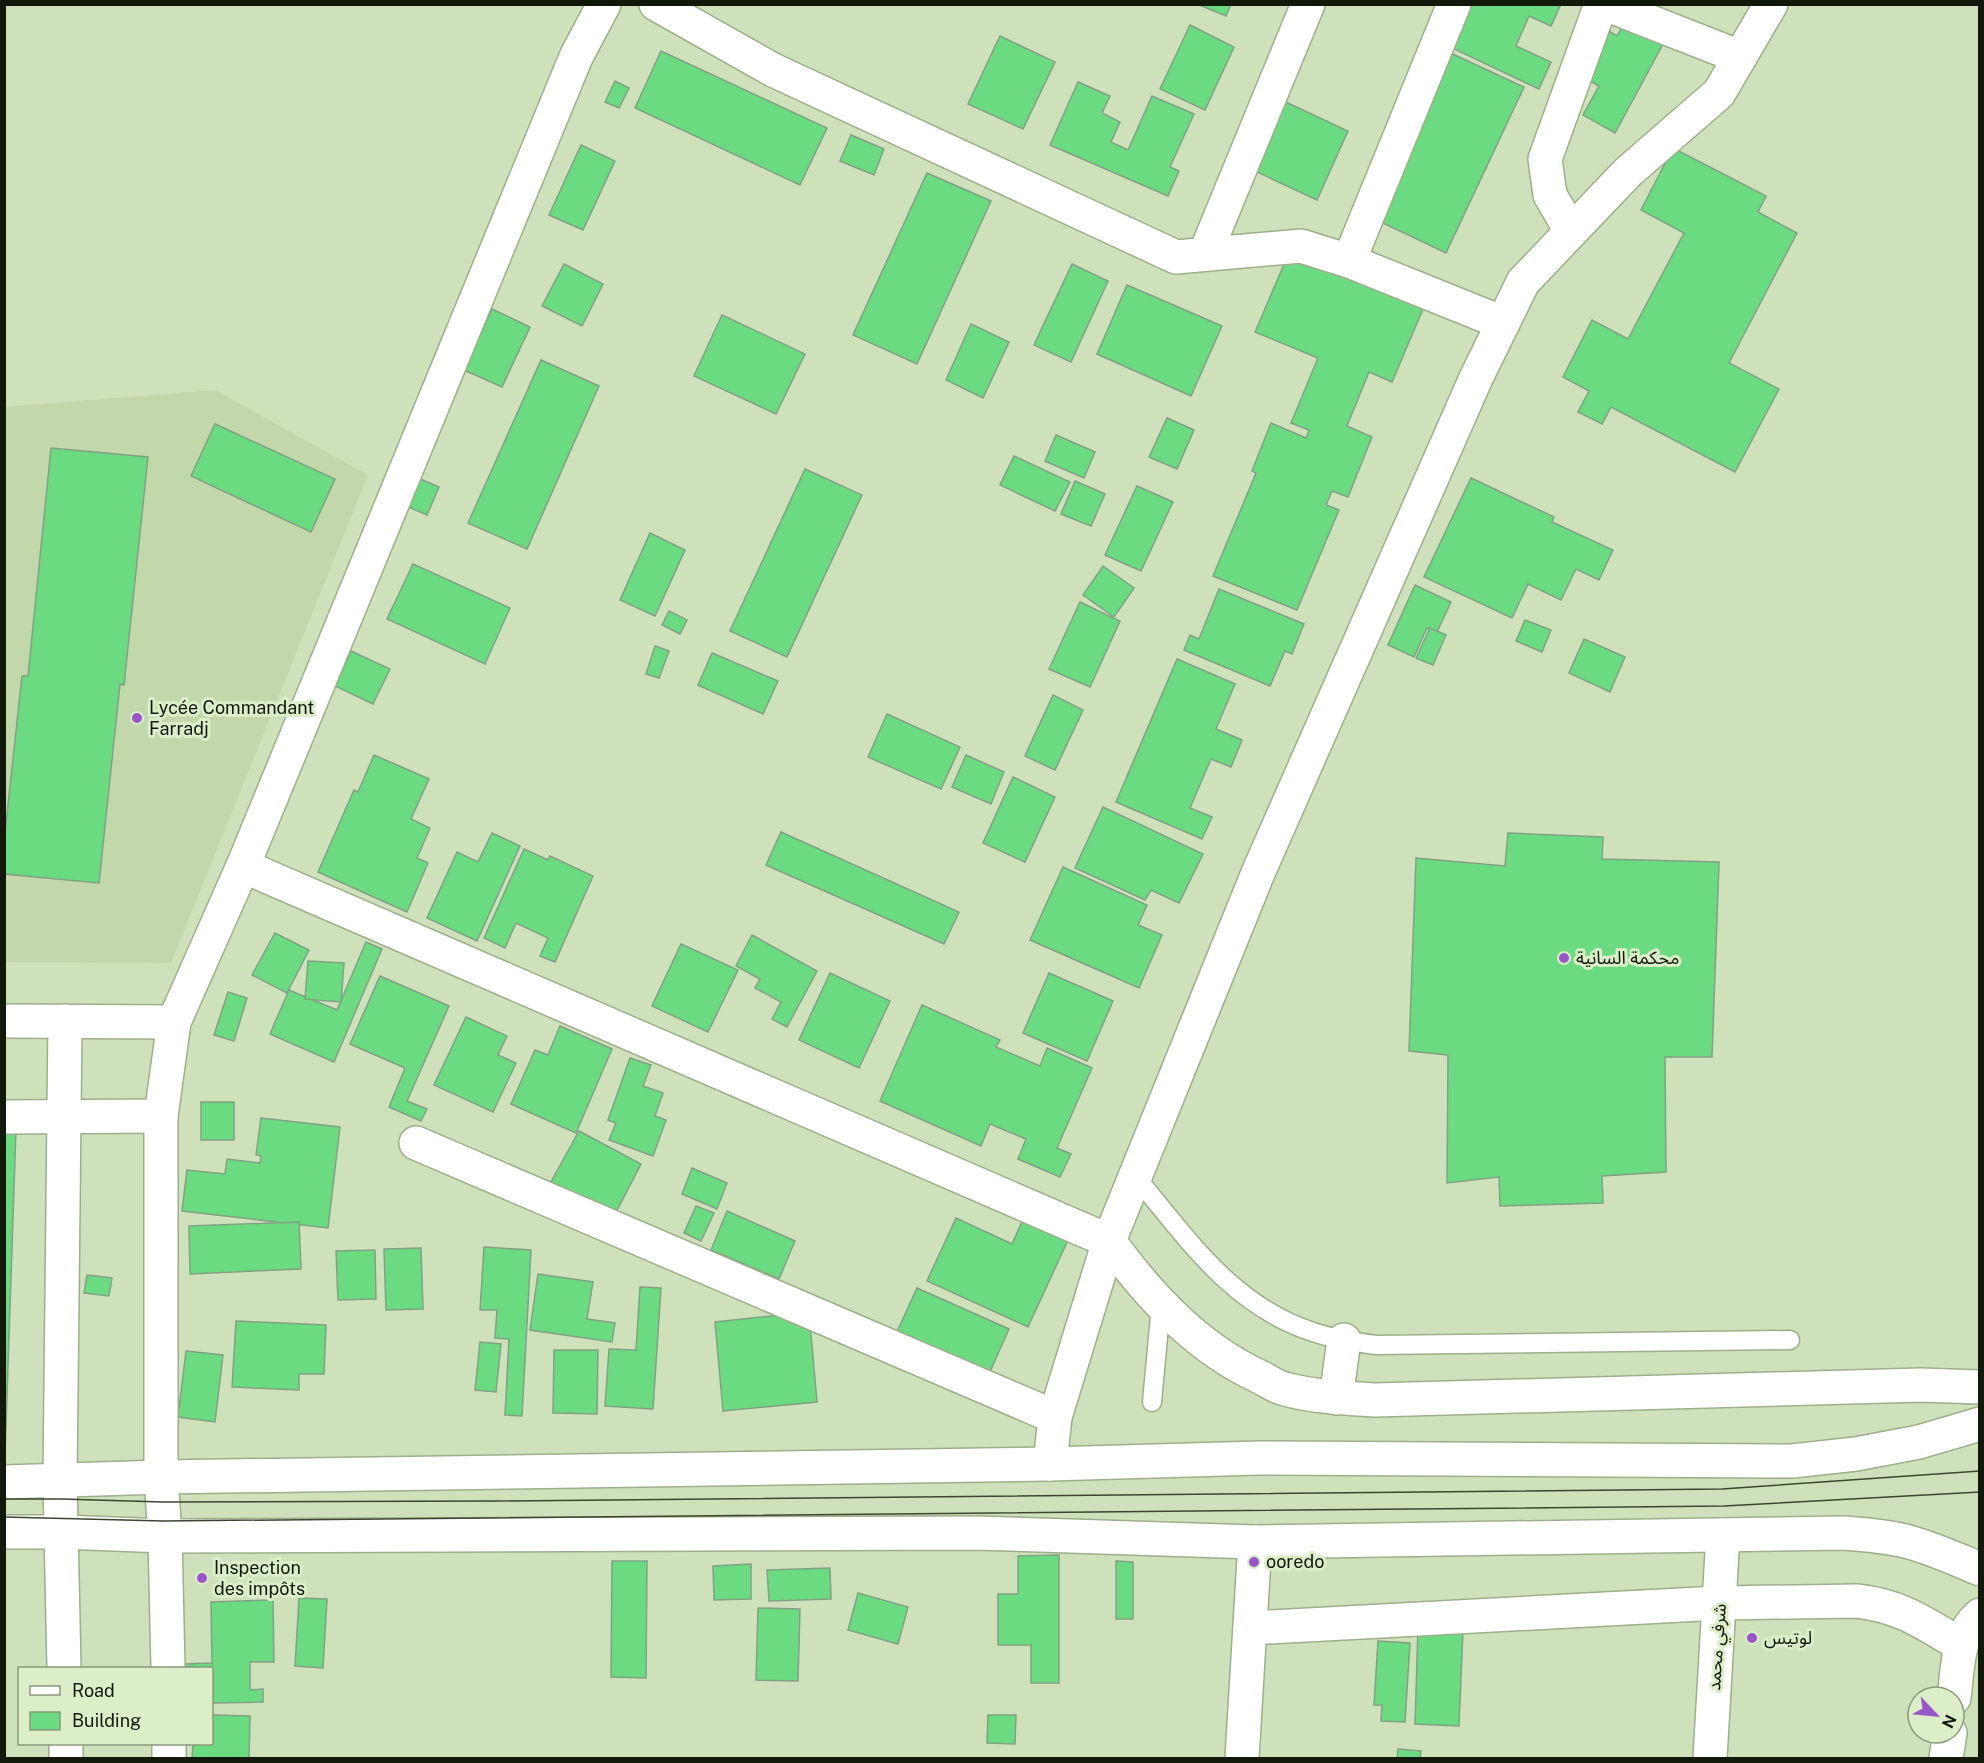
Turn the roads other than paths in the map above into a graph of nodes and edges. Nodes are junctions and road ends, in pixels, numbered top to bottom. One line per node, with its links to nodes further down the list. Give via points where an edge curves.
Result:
1 (604, 4): 12 (street, via 576,57)
2 (656, 4): 9 (street, via 773,70 1176,257)
3 (1308, 4): 9 (street)
4 (1454, 4): 10 (street)
5 (1603, 4): 7 (street); 8 (street, via 1545,159 1550,195)
6 (1771, 4): 7 (street)
7 (1740, 57): 8 (street, via 1719,93 1628,172)
8 (1571, 231): 11 (street, via 1523,282)
9 (1205, 254): 10 (street, via 1301,246)
10 (1349, 261): 11 (street)
11 (1503, 323): 20 (street, via 1258,873)
12 (243, 866): 15 (street); 21 (street)
13 (4, 1020): 14 (street)
14 (65, 1021): 15 (street); 16 (street)
15 (174, 1022): 17 (street)
16 (64, 1116): 17 (street); 18 (street); 32 (street)
17 (161, 1116): 31 (street)
18 (4, 1117)
19 (416, 1143): 28 (street)
20 (1135, 1176): 21 (street); 23 (lane, via 1215,1271 1246,1298 1312,1332)
21 (1109, 1241): 22 (street); 28 (street)
22 (1161, 1305): 26 (street, via 1240,1368 1283,1389); 27 (lane)
23 (1344, 1340): 24 (lane, via 1376,1345); 26 (street)
24 (1790, 1340)
25 (1980, 1387): 26 (street)
26 (1336, 1398)
27 (1152, 1402)
28 (1054, 1417): 30 (street)
29 (1980, 1424): 30 (street, via 1919,1442 1792,1461 1259,1458)
30 (1050, 1464): 31 (street)
31 (161, 1478): 32 (street); 37 (street)
32 (60, 1481): 33 (street); 35 (street)
33 (4, 1482)
34 (4, 1532): 35 (street)
35 (62, 1532): 37 (street); 44 (street)
36 (1723, 1535): 38 (street); 39 (street, via 1881,1536 1939,1552); 40 (street, شرفي محمد)
37 (165, 1536): 38 (street, via 976,1533); 45 (street)
38 (1255, 1542): 42 (street)
39 (1980, 1569)
40 (1719, 1603): 42 (street); 43 (street, via 1875,1603 1903,1612); 48 (street, شرفي محمد)
41 (1980, 1615): 43 (street, via 1967,1628)
42 (1250, 1628): 47 (street)
43 (1960, 1645): 46 (street)
44 (64, 1667)
45 (168, 1667)
46 (1955, 1685)
47 (1242, 1758)
48 (1710, 1758)

